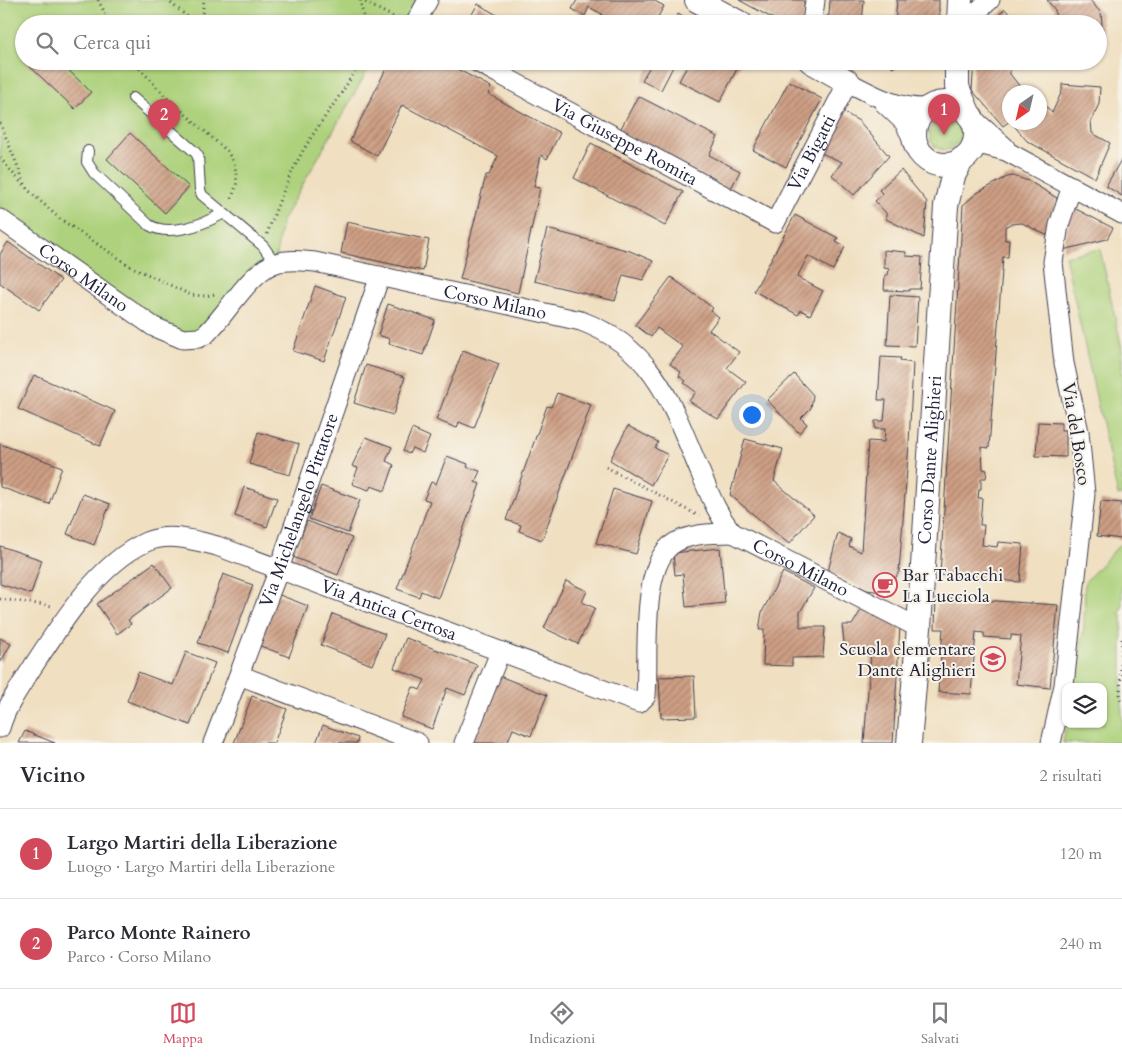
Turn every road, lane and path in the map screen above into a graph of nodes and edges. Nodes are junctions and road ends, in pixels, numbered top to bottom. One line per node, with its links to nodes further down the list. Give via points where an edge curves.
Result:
1 (98, 0): 10 (path)
2 (167, 0): 11 (path)
3 (204, 0): 12 (path)
4 (360, 0): 13 (path); 14 (path)
5 (428, 0): 15 (street)
6 (696, 0): 16 (street)
7 (815, 0): 17 (street)
8 (960, 0): 18 (street)
9 (990, 0): 19 (street)
10 (106, 15)
11 (184, 15)
12 (202, 15)
13 (363, 15)
14 (393, 15)
15 (416, 15)
16 (724, 15)
17 (813, 15)
18 (960, 15)
19 (974, 15)
20 (356, 70): 43 (path, via 311,137 286,182)
21 (492, 70): 42 (street, Via Giuseppe Romita)
22 (827, 70): 25 (street)
23 (948, 70): 28 (street)
24 (956, 70): 29 (street, via 957,87)
25 (848, 82): 26 (street); 42 (street, Via Bigatti)
26 (872, 95): 28 (street, via 899,106); 31 (street, via 898,115)
27 (133, 98): 39 (lane, via 198,156 202,195)
28 (930, 106): 29 (street, via 950,103 964,109); 31 (street, via 919,115 914,126)
29 (970, 116): 33 (street, via 975,135); 35 (street, via 993,138)
30 (0, 123): 37 (path)
31 (919, 150): 33 (street, via 939,164 949,164); 38 (street, Corso Dante Alighieri, via 937,173)
32 (88, 151): 39 (lane, via 87,162 94,173 158,230 192,226)
33 (966, 156): 35 (street, via 978,146 990,145); 38 (street, Corso Dante Alighieri, via 953,176)
34 (0, 158): 37 (path)
35 (1025, 160): 36 (street)
36 (1072, 186): 40 (street); 63 (street, Via del Bosco, via 1059,225 1053,262 1064,363 1078,432 1085,494 1064,685)
37 (27, 189): 46 (path, via 60,219 130,266 191,294 206,296)
38 (946, 206): 53 (street, Corso Dante Alighieri)
39 (222, 214): 43 (lane)
40 (1122, 214)
41 (0, 219): 44 (street, Corso Milano, via 117,303 166,334 183,339 199,338 213,328 253,280)
42 (775, 223)
43 (263, 246): 44 (lane)
44 (275, 263): 45 (street, Corso Milano, via 288,260 315,262)
45 (380, 276): 49 (street, Corso Milano, via 581,321 617,338 642,361 664,390 716,509); 50 (street, Via Michelangelo Pittatore)
46 (219, 292)
47 (606, 467): 48 (path)
48 (703, 518)
49 (733, 533): 53 (street, Corso Milano); 55 (street, Via Antica Certosa, via 705,534 677,542 658,563 650,585 646,693 641,702 633,702)
50 (279, 570): 52 (street, Via Antica Certosa, via 199,541 168,537 156,539 121,559 93,584); 55 (street, Via Antica Certosa); 56 (street, Via Michelangelo Pittatore)
51 (0, 599): 52 (path)
52 (73, 609): 58 (street, Via Antica Certosa, via 15,695)
53 (919, 628): 62 (street, Corso Dante Alighieri)
54 (1122, 639): 57 (path)
55 (500, 652): 61 (street)
56 (239, 675): 59 (street, Via Michelangelo Pittatore); 60 (street)
57 (1122, 702)
58 (0, 728)
59 (213, 743)
60 (418, 743)
61 (464, 743)
62 (909, 743)
63 (1051, 743)

